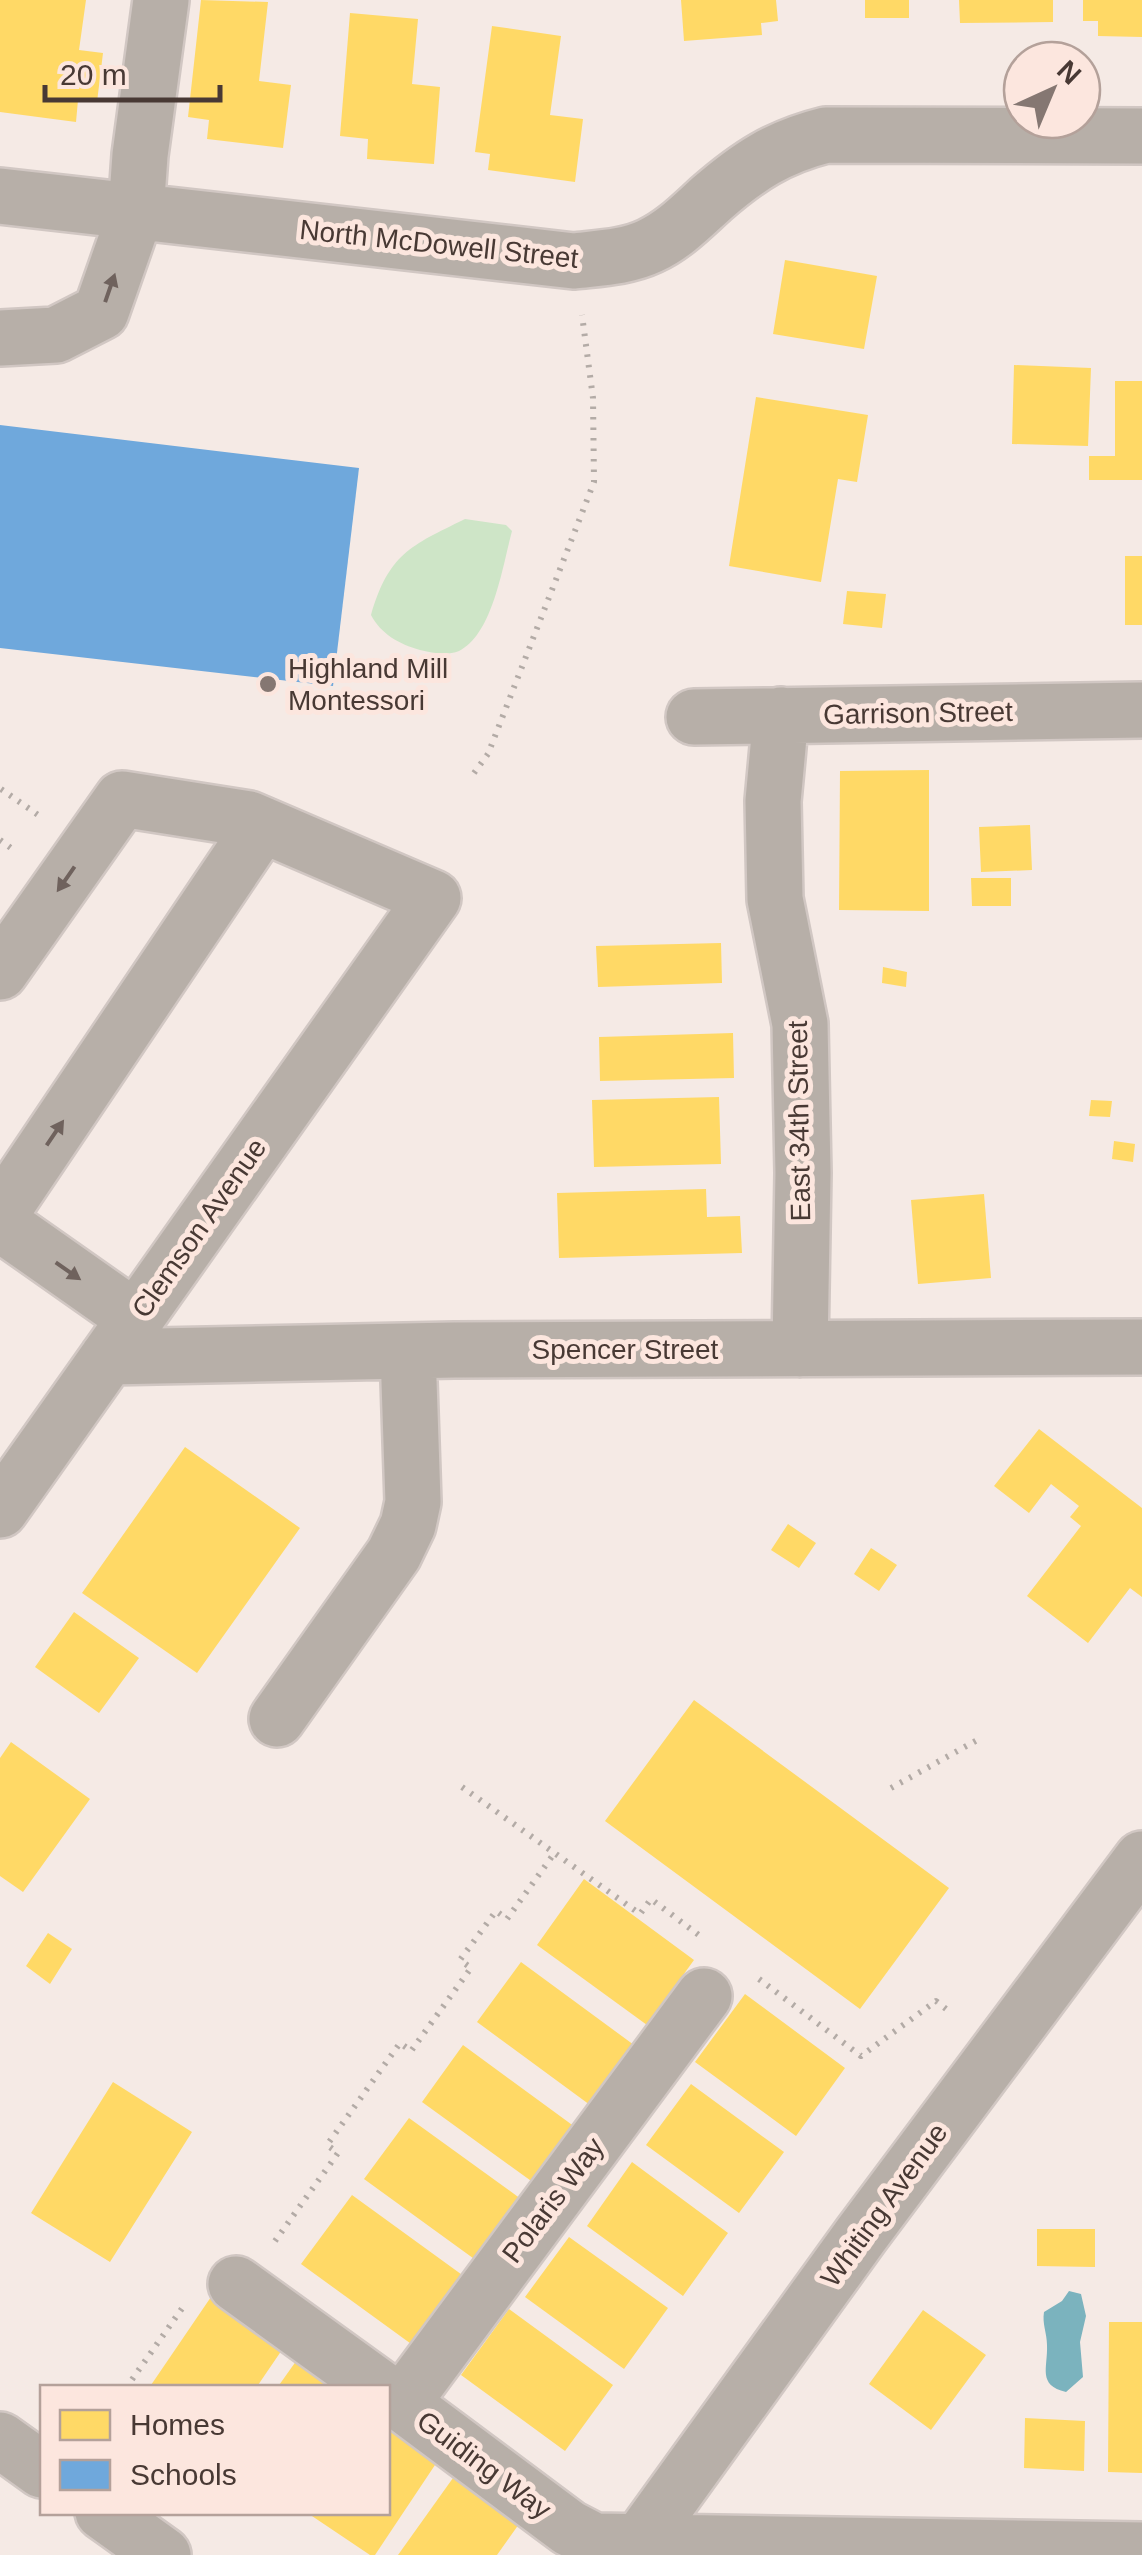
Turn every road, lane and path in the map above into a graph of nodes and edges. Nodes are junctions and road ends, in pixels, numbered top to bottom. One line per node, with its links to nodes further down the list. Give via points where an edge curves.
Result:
1 (161, 0): 4 (street)
2 (1142, 136): 4 (street, North McDowell Street, via 826,135 789,144 760,161 652,246 574,261)
3 (0, 196): 4 (street, North McDowell Street)
4 (136, 212): 6 (street, one-way to 4, via 56,335 101,312)
5 (580, 304): 10 (path, via 593,398 594,482 488,754)
6 (0, 338)
7 (1142, 710): 8 (street, Garrison Street)
8 (781, 715): 9 (street, Garrison Street); 17 (street, East 34th Street, via 773,801 775,899 800,1024)
9 (694, 716)
10 (474, 773)
11 (262, 825): 12 (street, one-way to 12, via 122,799); 13 (street, one-way to 11); 15 (street, Clemson Avenue, via 433,898)
12 (0, 972)
13 (0, 1214)
14 (0, 1223): 15 (street, one-way to 15)
15 (121, 1338): 18 (street, Spencer Street); 19 (street, Clemson Avenue)
16 (1142, 1346): 17 (street, Spencer Street)
17 (800, 1349): 18 (street, Spencer Street)
18 (408, 1351): 20 (street, via 408,1526)
19 (0, 1510)
20 (278, 1718)
21 (979, 1739): 23 (path)
22 (462, 1787): 24 (path)
23 (891, 1788)
24 (553, 1855): 26 (path, via 640,1914 651,1899); 28 (path, via 507,1919 496,1911 460,1960 471,1968 411,2051 400,2043 326,2145 338,2153)
25 (1142, 1859): 36 (street, Whiting Avenue)
26 (721, 1970): 27 (path, via 860,2056 936,2001); 32 (street, Polaris Way)
27 (950, 2012)
28 (272, 2244)
29 (212, 2292): 30 (path); 31 (street, Guiding Way)
30 (129, 2385)
31 (373, 2385)
32 (390, 2395): 36 (street, Guiding Way, via 569,2528)
33 (0, 2440): 34 (street)
34 (40, 2469)
35 (107, 2515): 38 (street)
36 (635, 2549): 37 (street, Guiding Way)
37 (1142, 2550)
38 (163, 2555)

